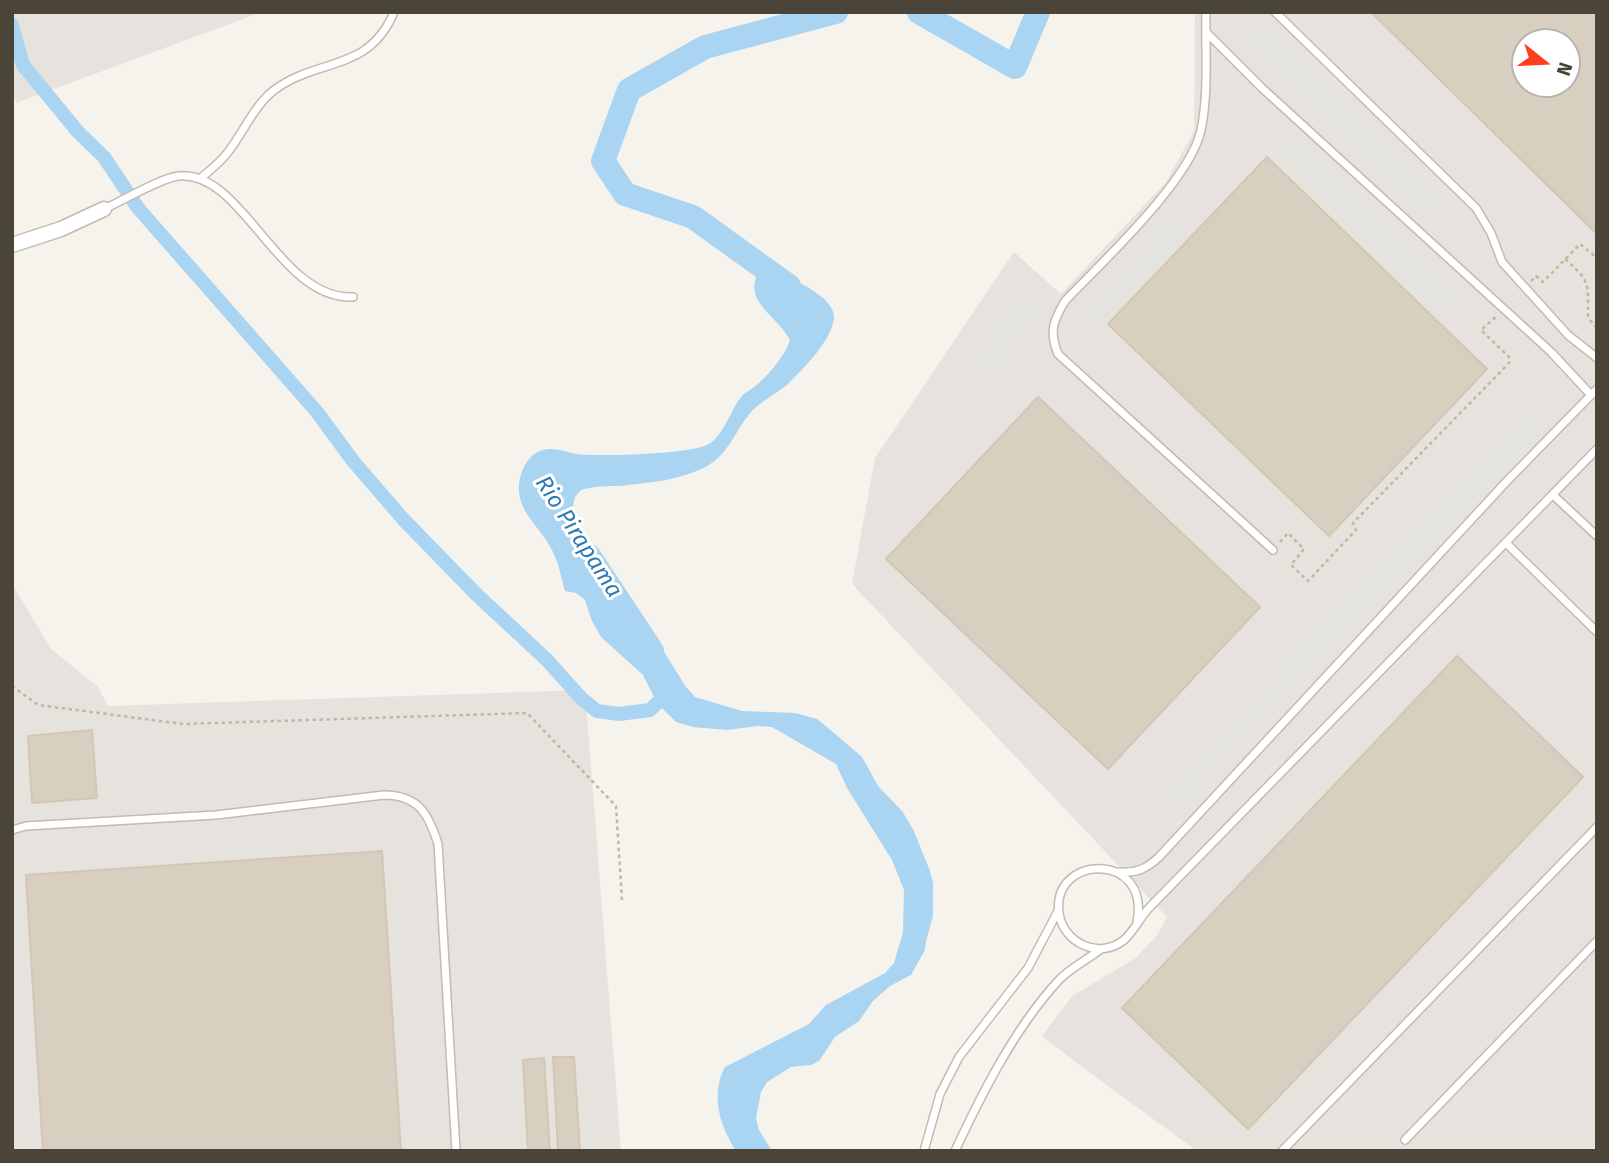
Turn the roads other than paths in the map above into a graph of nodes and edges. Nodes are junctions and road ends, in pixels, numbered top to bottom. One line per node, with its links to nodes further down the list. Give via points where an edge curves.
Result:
1 (394, 12): 5 (lane, via 382,36 366,50 335,65 311,70 270,93 227,154)
2 (1206, 12): 4 (lane)
3 (1275, 12): 9 (lane, via 1476,208 1502,262 1568,335)
4 (1207, 33): 10 (lane); 15 (lane, via 1201,133 1185,165 1167,192 1065,301 1055,317 1052,339 1058,354)
5 (201, 178): 6 (lane, via 176,176); 8 (lane, via 214,185 308,284 332,295)
6 (104, 209): 7 (street)
7 (12, 245)
8 (353, 297)
9 (1597, 358)
10 (1594, 392): 19 (lane, via 1159,858 1144,870)
11 (1597, 449): 12 (lane)
12 (1553, 495): 13 (lane); 14 (lane)
13 (1597, 536)
14 (1506, 543): 16 (lane); 21 (lane)
15 (1273, 550)
16 (1597, 632)
17 (1597, 827): 28 (lane)
18 (12, 830): 25 (lane, via 216,815 384,795 415,802 430,819 439,844)
19 (1118, 872): 20 (lane, via 1095,868 1072,877); 21 (lane, via 1134,888)
20 (1058, 910): 23 (lane, via 1067,934 1076,942); 26 (lane, via 1028,968 959,1057 940,1094)
21 (1137, 922): 23 (lane, via 1123,941)
22 (1597, 941): 24 (lane)
23 (1101, 948): 27 (lane, via 1060,979 1046,996 982,1094)
24 (1405, 1140)
25 (456, 1151)
26 (923, 1151)
27 (955, 1151)
28 (1282, 1151)

